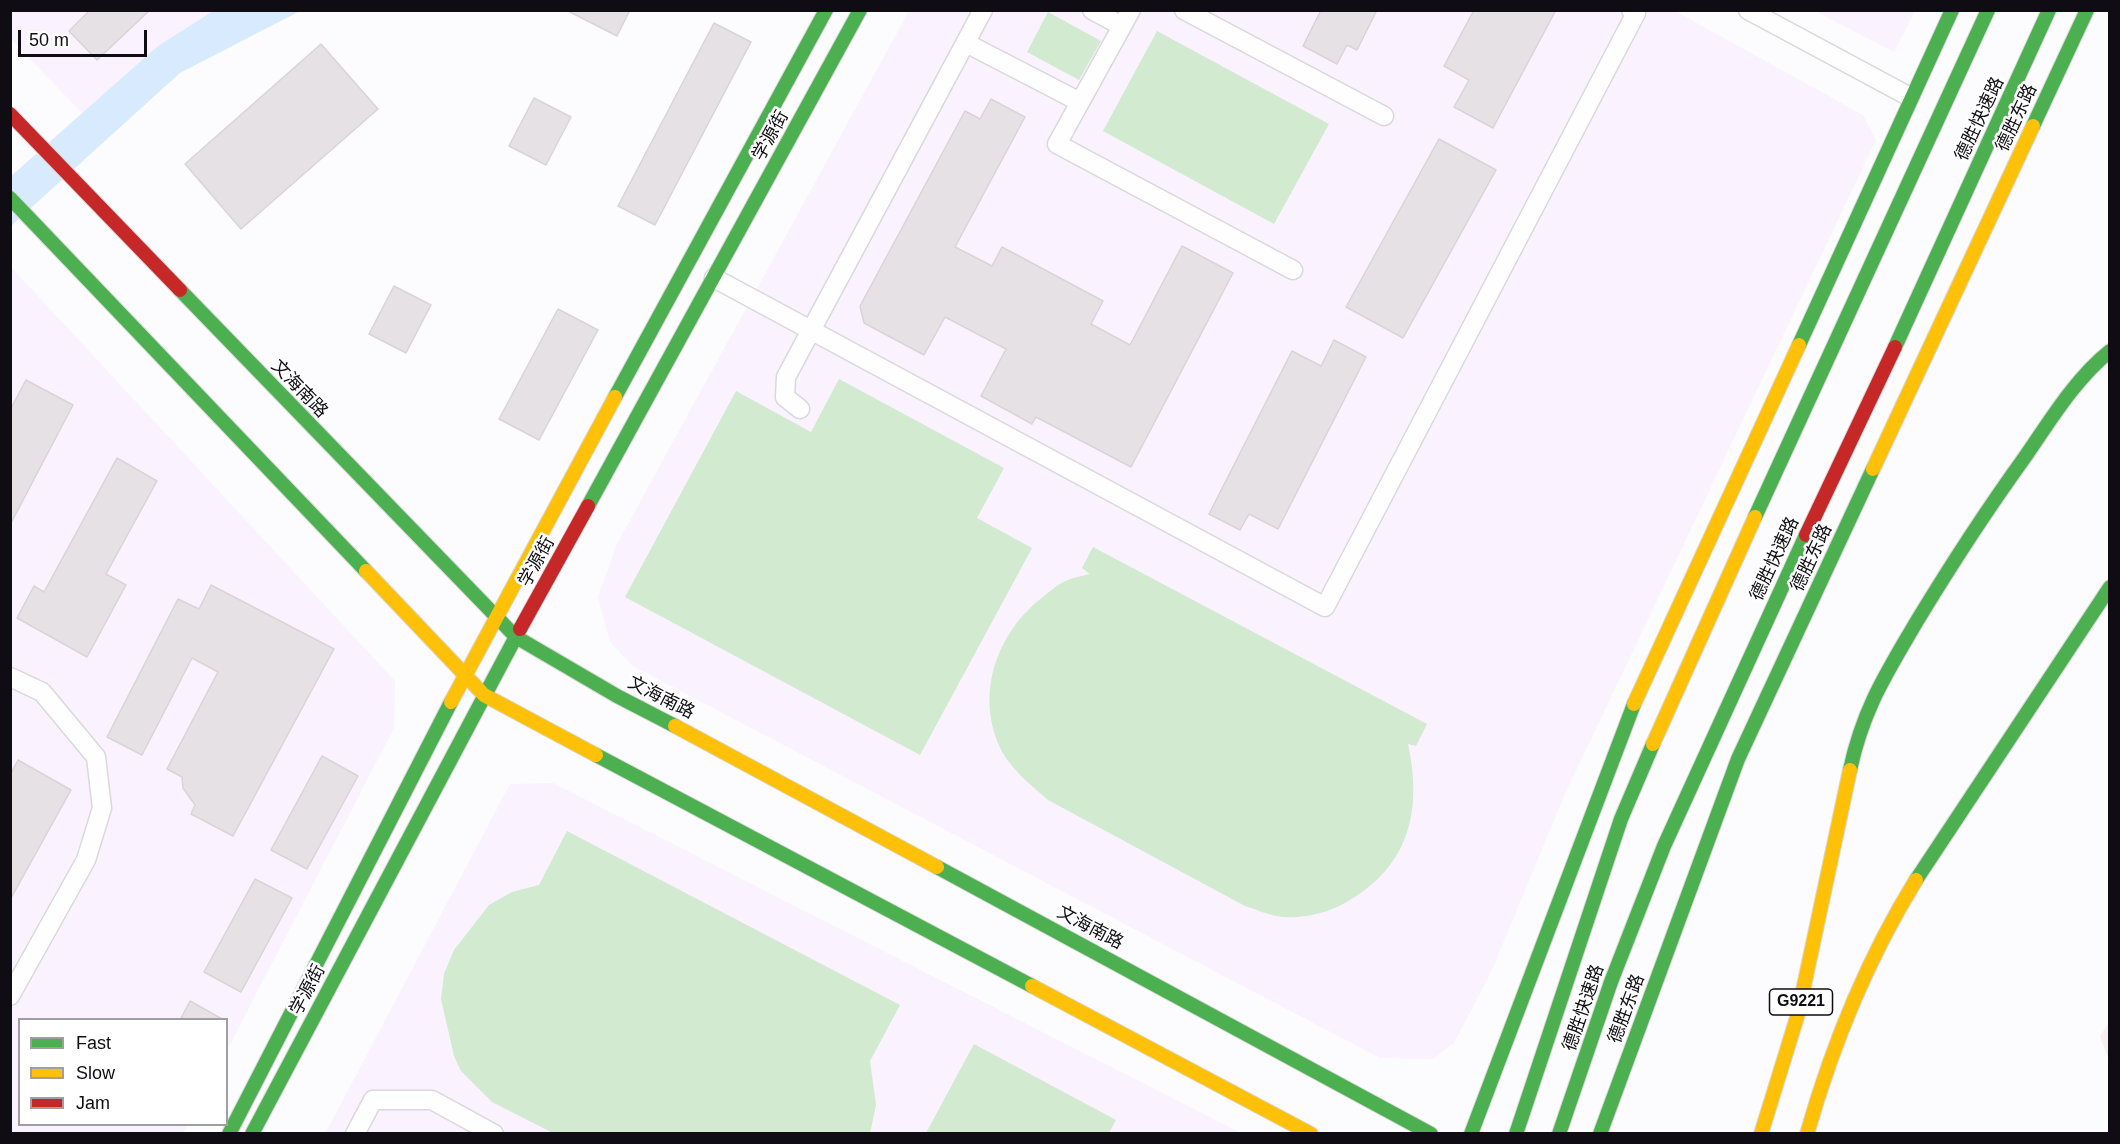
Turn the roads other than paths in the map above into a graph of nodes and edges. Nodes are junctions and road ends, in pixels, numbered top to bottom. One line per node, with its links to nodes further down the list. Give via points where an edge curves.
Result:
1 (826, 10): 27 (main road)
2 (860, 10): 22 (main road, 学源街)
3 (983, 10): 14 (street)
4 (1092, 10): 12 (street)
5 (1184, 10): 19 (street)
6 (1631, 10): 23 (street, via 1636,13 1325,607)
7 (1748, 10): 16 (street)
8 (1952, 10): 16 (main road)
9 (1988, 10): 40 (main road, 德胜快速路, via 1864,274 1621,819)
10 (2049, 10): 41 (main road, 德胜快速路, via 1664,846 1611,982)
11 (2087, 10): 15 (main road, 德胜东路)
12 (1126, 18): 17 (street)
13 (2067, 21): 15 (main road)
14 (966, 43): 17 (street); 23 (street)
15 (2047, 96): 42 (main road, 德胜东路, via 1738,759)
16 (1910, 97): 39 (main road, via 1631,710)
17 (1080, 102): 21 (street, via 1058,144)
18 (10, 114): 27 (main road, 文海南路)
19 (1384, 116)
20 (10, 198): 29 (main road)
21 (1293, 270)
22 (714, 278): 23 (street); 28 (main road, 学源街)
23 (811, 330): 25 (street, via 786,377 785,397)
24 (2109, 351): 43 (main road, G9221, via 2059,409 1965,541 1872,698 1857,738 1798,1014)
25 (800, 409)
26 (2109, 587): 44 (main road, G9221, via 1948,828 1892,920 1824,1075)
27 (496, 616): 28 (main road, 文海南路); 29 (main road)
28 (516, 637): 31 (main road, 学源街); 38 (main road, 文海南路, via 617,696)
29 (465, 676): 31 (main road); 33 (main road)
30 (10, 677): 32 (street, via 42,692 96,757 102,808 86,860)
31 (484, 695): 34 (main road, 学源街); 37 (main road)
32 (10, 996)
33 (229, 1134)
34 (252, 1134)
35 (355, 1134): 36 (street, via 372,1100 432,1100)
36 (494, 1134)
37 (1311, 1134)
38 (1431, 1134)
39 (1471, 1134)
40 (1516, 1134)
41 (1559, 1134)
42 (1600, 1134)
43 (1761, 1134)
44 (1807, 1134)

